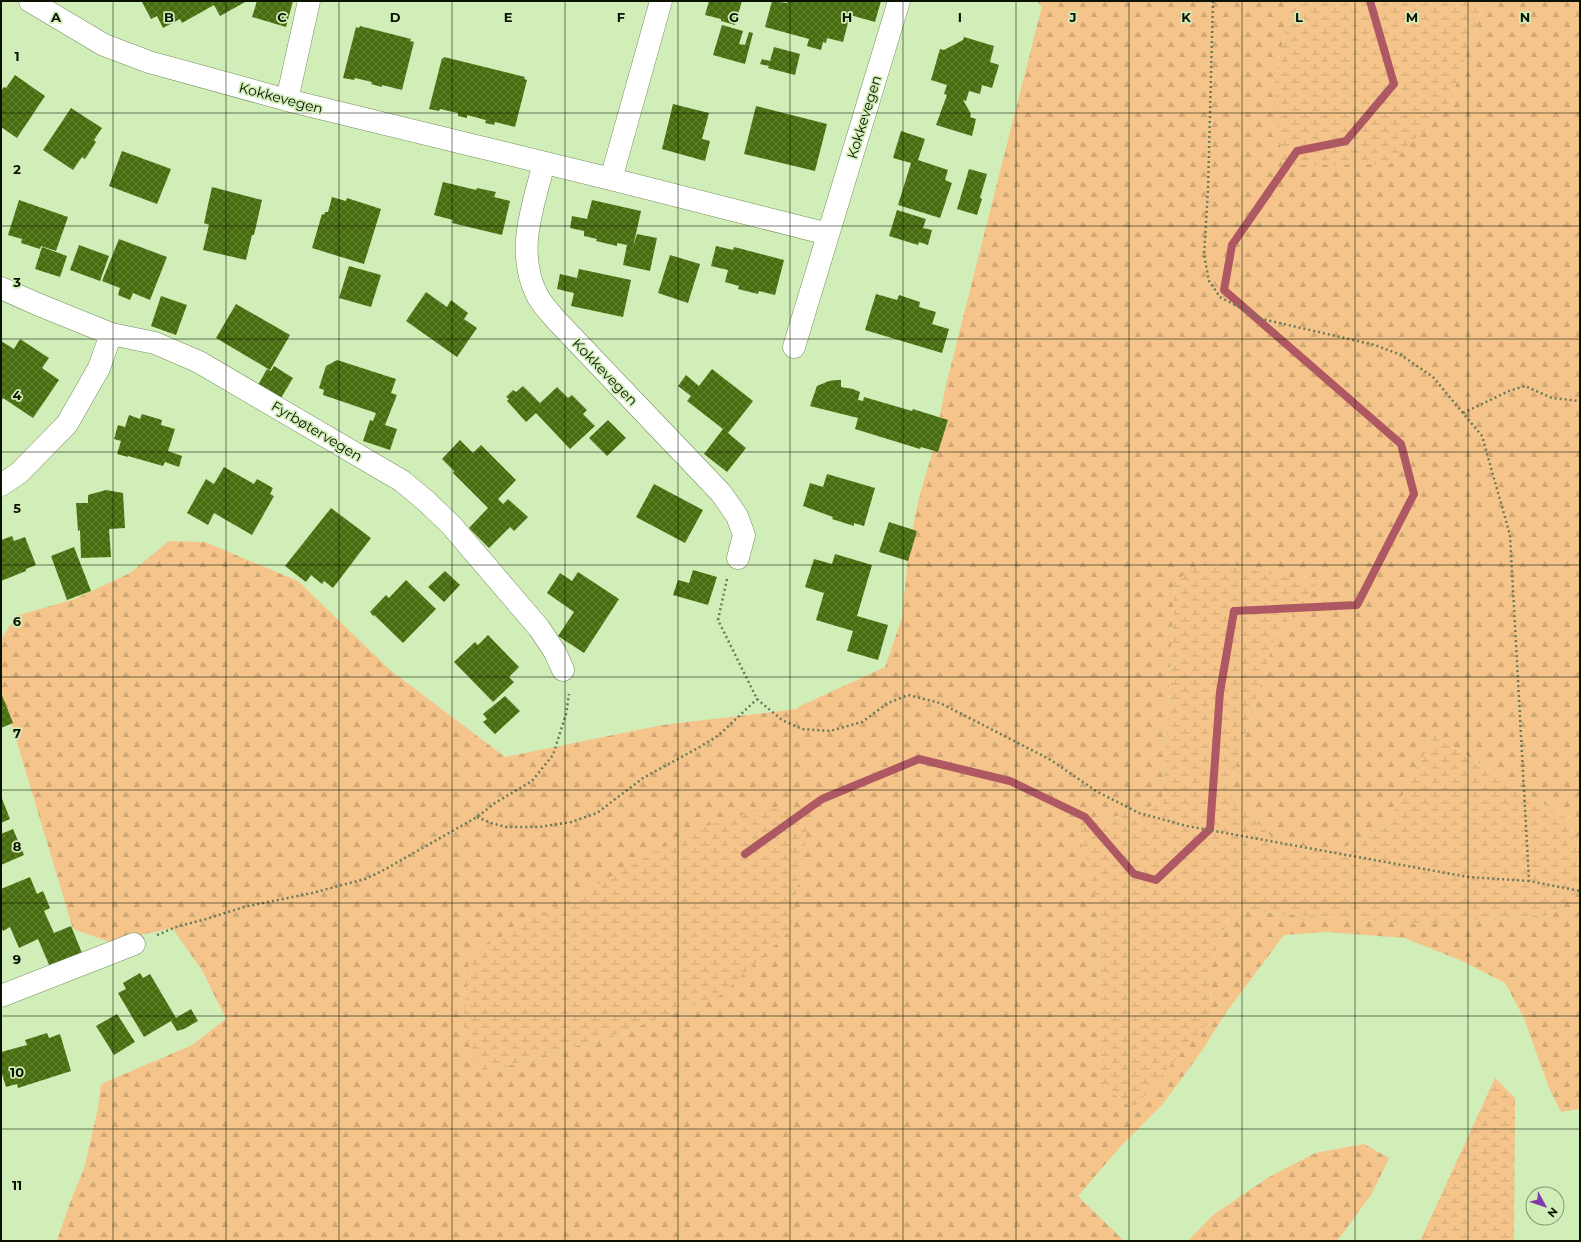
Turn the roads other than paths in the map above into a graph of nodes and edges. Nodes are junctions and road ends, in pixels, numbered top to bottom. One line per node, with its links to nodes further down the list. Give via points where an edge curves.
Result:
1 (30, 1): 5 (street, Kokkevegen, via 104,45 149,62)
2 (309, 1): 5 (street)
3 (660, 1): 7 (street)
4 (899, 1): 8 (street, Kokkevegen)
5 (287, 100): 6 (street, Kokkevegen)
6 (544, 163): 7 (street, Kokkevegen); 13 (street, Kokkevegen, via 531,213 526,246 528,273 538,296 558,322 721,494 737,516 744,535)
7 (611, 179): 8 (street, Kokkevegen)
8 (828, 234): 11 (street, Kokkevegen)
9 (1, 288): 10 (street, Fyrbøtervegen)
10 (111, 334): 12 (street, via 99,368 67,424 18,474); 14 (street, Fyrbøtervegen, via 155,343 199,362 402,481 451,525 539,628 556,652)
11 (794, 347)
12 (1, 485)
13 (738, 558)
14 (563, 670)
15 (134, 944): 16 (street)
16 (1, 996)

